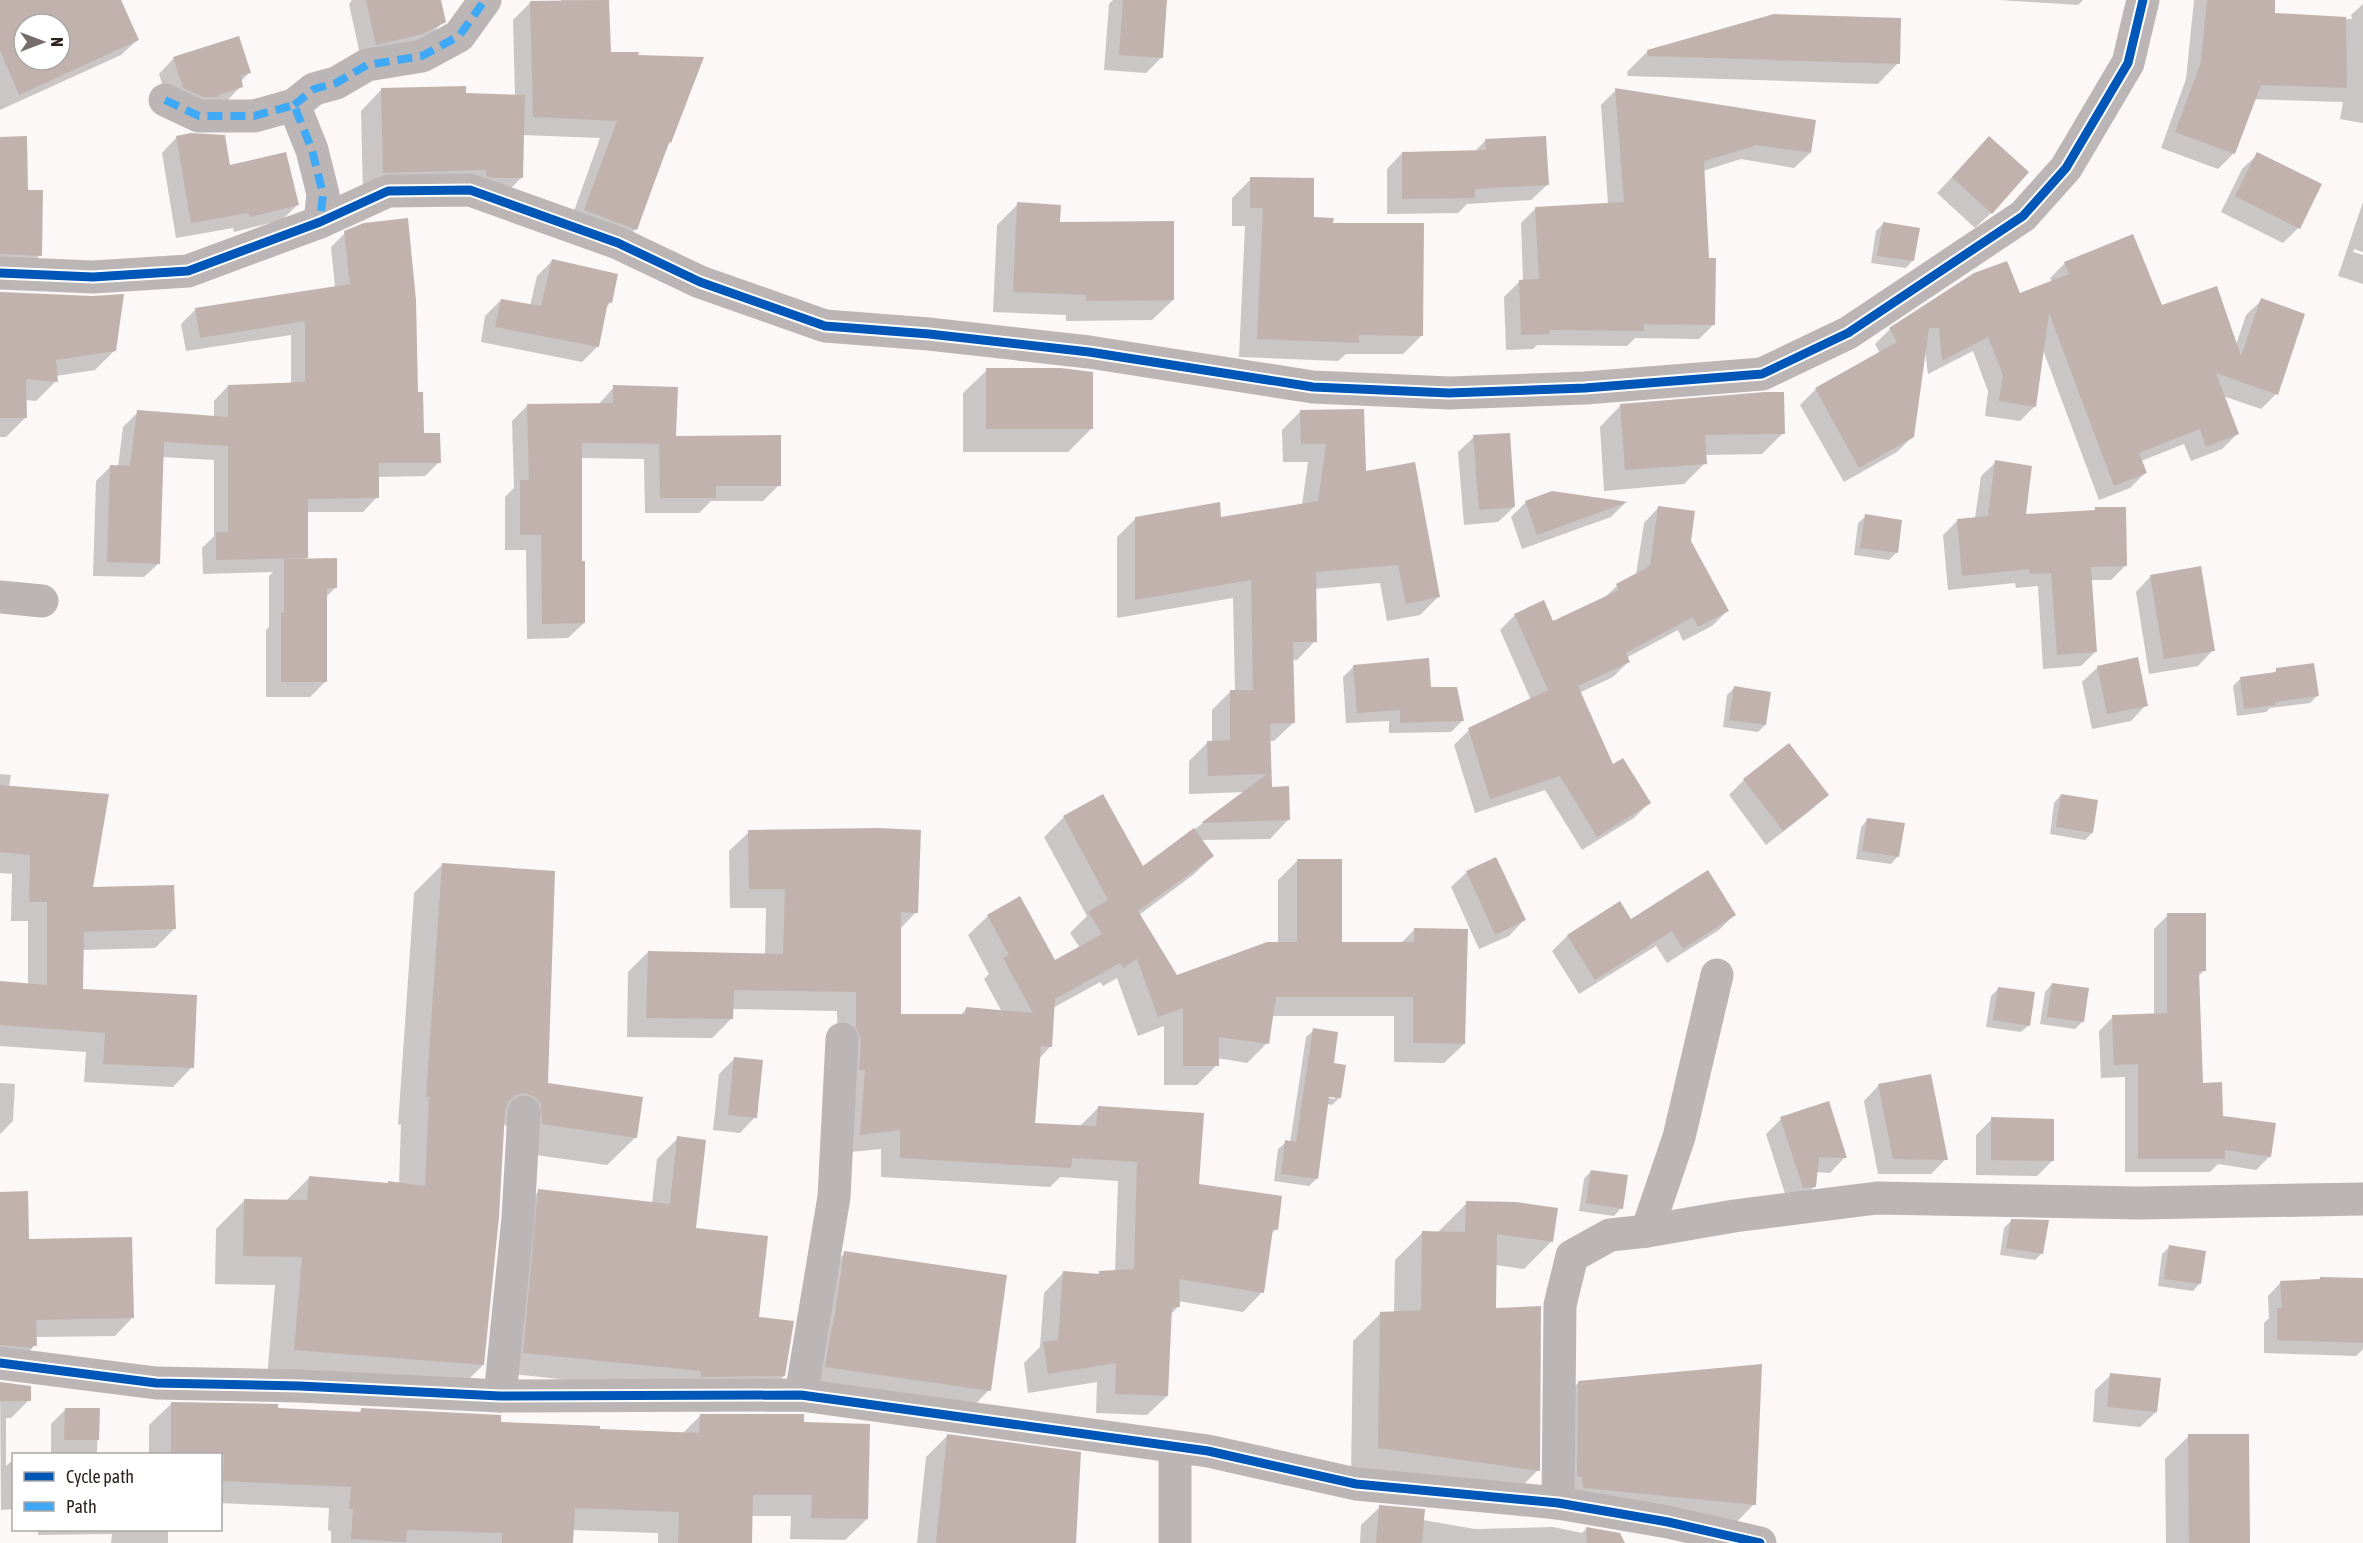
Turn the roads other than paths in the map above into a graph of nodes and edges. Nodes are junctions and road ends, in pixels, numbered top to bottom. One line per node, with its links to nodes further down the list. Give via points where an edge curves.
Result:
1 (485, 0): 4 (street, via 459,36 422,56 368,65 336,83 314,89)
2 (2143, 0): 5 (street, via 2128,63 2066,168 2023,216 1848,333 1762,374 1585,388 1449,393 1313,387 1089,352 825,326 700,282 618,243 470,190 388,191)
3 (165, 100): 4 (street, via 199,116 254,116)
4 (294, 105): 5 (street, via 312,150 323,194)
5 (320, 222): 6 (street, via 188,271 93,277)
6 (0, 273)
7 (0, 597): 8 (street)
8 (42, 602)
9 (1717, 975): 13 (street, via 1679,1137)
10 (842, 1039): 15 (street, via 834,1197)
11 (524, 1112): 16 (street)
12 (2363, 1199): 13 (street, via 2139,1203 1877,1198)
13 (1647, 1231): 18 (street, via 1610,1235 1572,1256 1560,1305)
14 (0, 1363): 16 (street, via 156,1383)
15 (801, 1395): 16 (street); 17 (street)
16 (500, 1396)
17 (1175, 1448): 18 (street, via 1208,1451 1356,1484); 20 (street)
18 (1558, 1503): 19 (street)
19 (1670, 1533): 21 (street)
20 (1175, 1543)
21 (1760, 1543)

